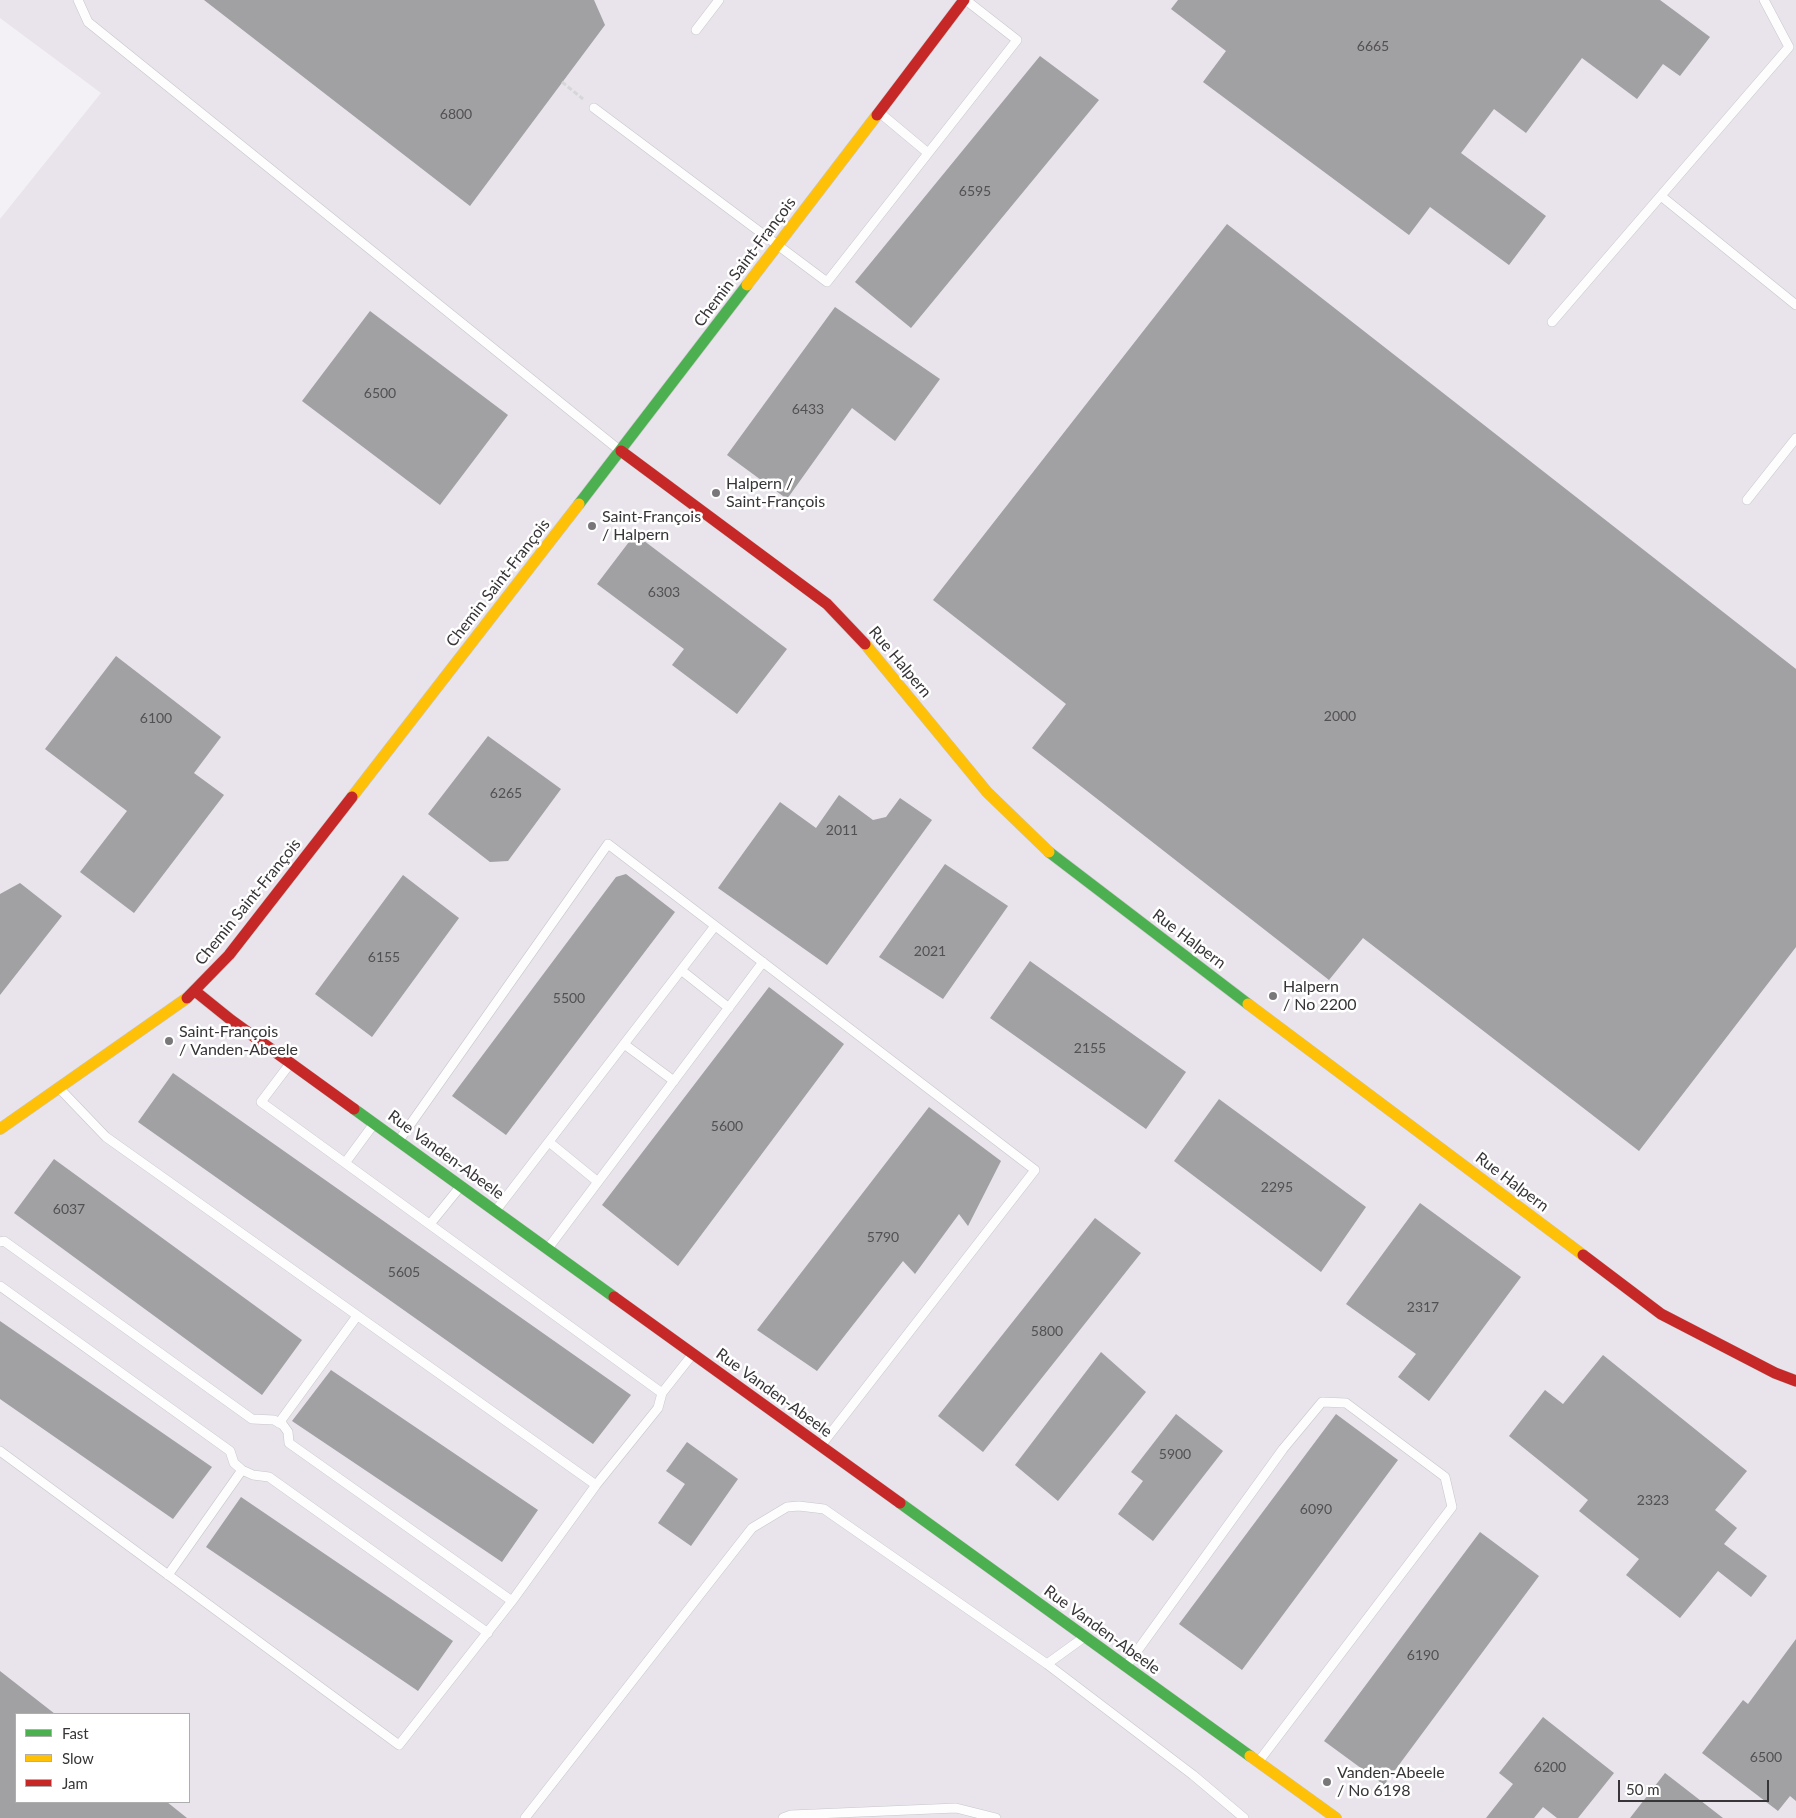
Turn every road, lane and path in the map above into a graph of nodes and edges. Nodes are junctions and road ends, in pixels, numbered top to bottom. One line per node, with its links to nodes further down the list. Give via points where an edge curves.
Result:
1 (78, 0): 16 (lane, via 88,22)
2 (719, 0): 5 (lane)
3 (965, 0): 9 (street, Chemin Saint-François); 10 (lane, via 1016,40)
4 (1764, 0): 11 (lane, via 1789,47)
5 (696, 30)
6 (562, 82): 7 (path)
7 (580, 96)
8 (594, 108): 12 (lane)
9 (879, 113): 10 (lane); 12 (street, Chemin Saint-François)
10 (928, 153): 12 (lane, via 827,282)
11 (1661, 196): 13 (lane); 14 (lane)
12 (778, 246): 16 (street, Chemin Saint-François)
13 (1796, 305)
14 (1552, 322)
15 (1796, 438): 17 (lane)
16 (621, 451): 21 (street, Chemin Saint-François, via 248,932); 41 (street, Rue Halpern, via 827,604 865,644 986,792 1056,859 1661,1314)
17 (1747, 500)
18 (715, 926): 19 (lane); 20 (lane); 29 (lane, via 608,844)
19 (763, 962): 22 (lane); 44 (lane, via 1035,1170)
20 (681, 970): 22 (lane); 23 (lane)
21 (195, 991): 24 (street, Rue Vanden-Abeele); 26 (street, Chemin Saint-François)
22 (729, 1008): 25 (lane)
23 (624, 1044): 25 (lane); 30 (lane)
24 (290, 1063): 27 (street, Rue Vanden-Abeele); 31 (lane, via 261,1102)
25 (674, 1081): 32 (lane)
26 (60, 1088): 28 (street, Chemin Saint-François); 39 (lane, via 106,1137)
27 (374, 1124): 29 (street, Rue Vanden-Abeele); 31 (lane)
28 (0, 1129)
29 (399, 1142): 33 (street, Rue Vanden-Abeele)
30 (549, 1142): 32 (lane); 34 (lane)
31 (345, 1163): 35 (lane)
32 (598, 1182): 37 (lane)
33 (460, 1186): 34 (street, Rue Vanden-Abeele); 35 (lane)
34 (495, 1211): 37 (street, Rue Vanden-Abeele)
35 (430, 1224): 42 (lane)
36 (0, 1242): 43 (lane, via 4,1241 252,1419)
37 (548, 1249): 40 (street, Rue Vanden-Abeele)
38 (0, 1286): 46 (lane, via 230,1451)
39 (357, 1316): 43 (lane); 47 (lane)
40 (692, 1354): 42 (lane); 44 (street, Rue Vanden-Abeele)
41 (1796, 1381)
42 (662, 1393): 47 (lane, via 658,1408)
43 (279, 1422): 49 (lane, via 288,1432 289,1443)
44 (820, 1447): 51 (street, Rue Vanden-Abeele)
45 (0, 1451): 48 (lane)
46 (242, 1470): 48 (lane); 50 (lane, via 269,1477)
47 (596, 1485): 49 (lane)
48 (168, 1575): 50 (lane, via 399,1745)
49 (512, 1601): 50 (lane)
50 (488, 1632)
51 (1084, 1638): 52 (lane); 53 (street, Rue Vanden-Abeele)
52 (1047, 1664): 55 (lane, via 824,1508 787,1507 752,1528); 58 (lane)
53 (1125, 1667): 54 (street, Rue Vanden-Abeele); 54 (lane, via 1283,1449 1322,1402 1346,1403 1445,1477 1452,1506)
54 (1258, 1762): 59 (street, Rue Vanden-Abeele)
55 (526, 1818)
56 (783, 1818): 57 (lane, via 791,1814 956,1808)
57 (996, 1818)
58 (1244, 1818)
59 (1336, 1818)

